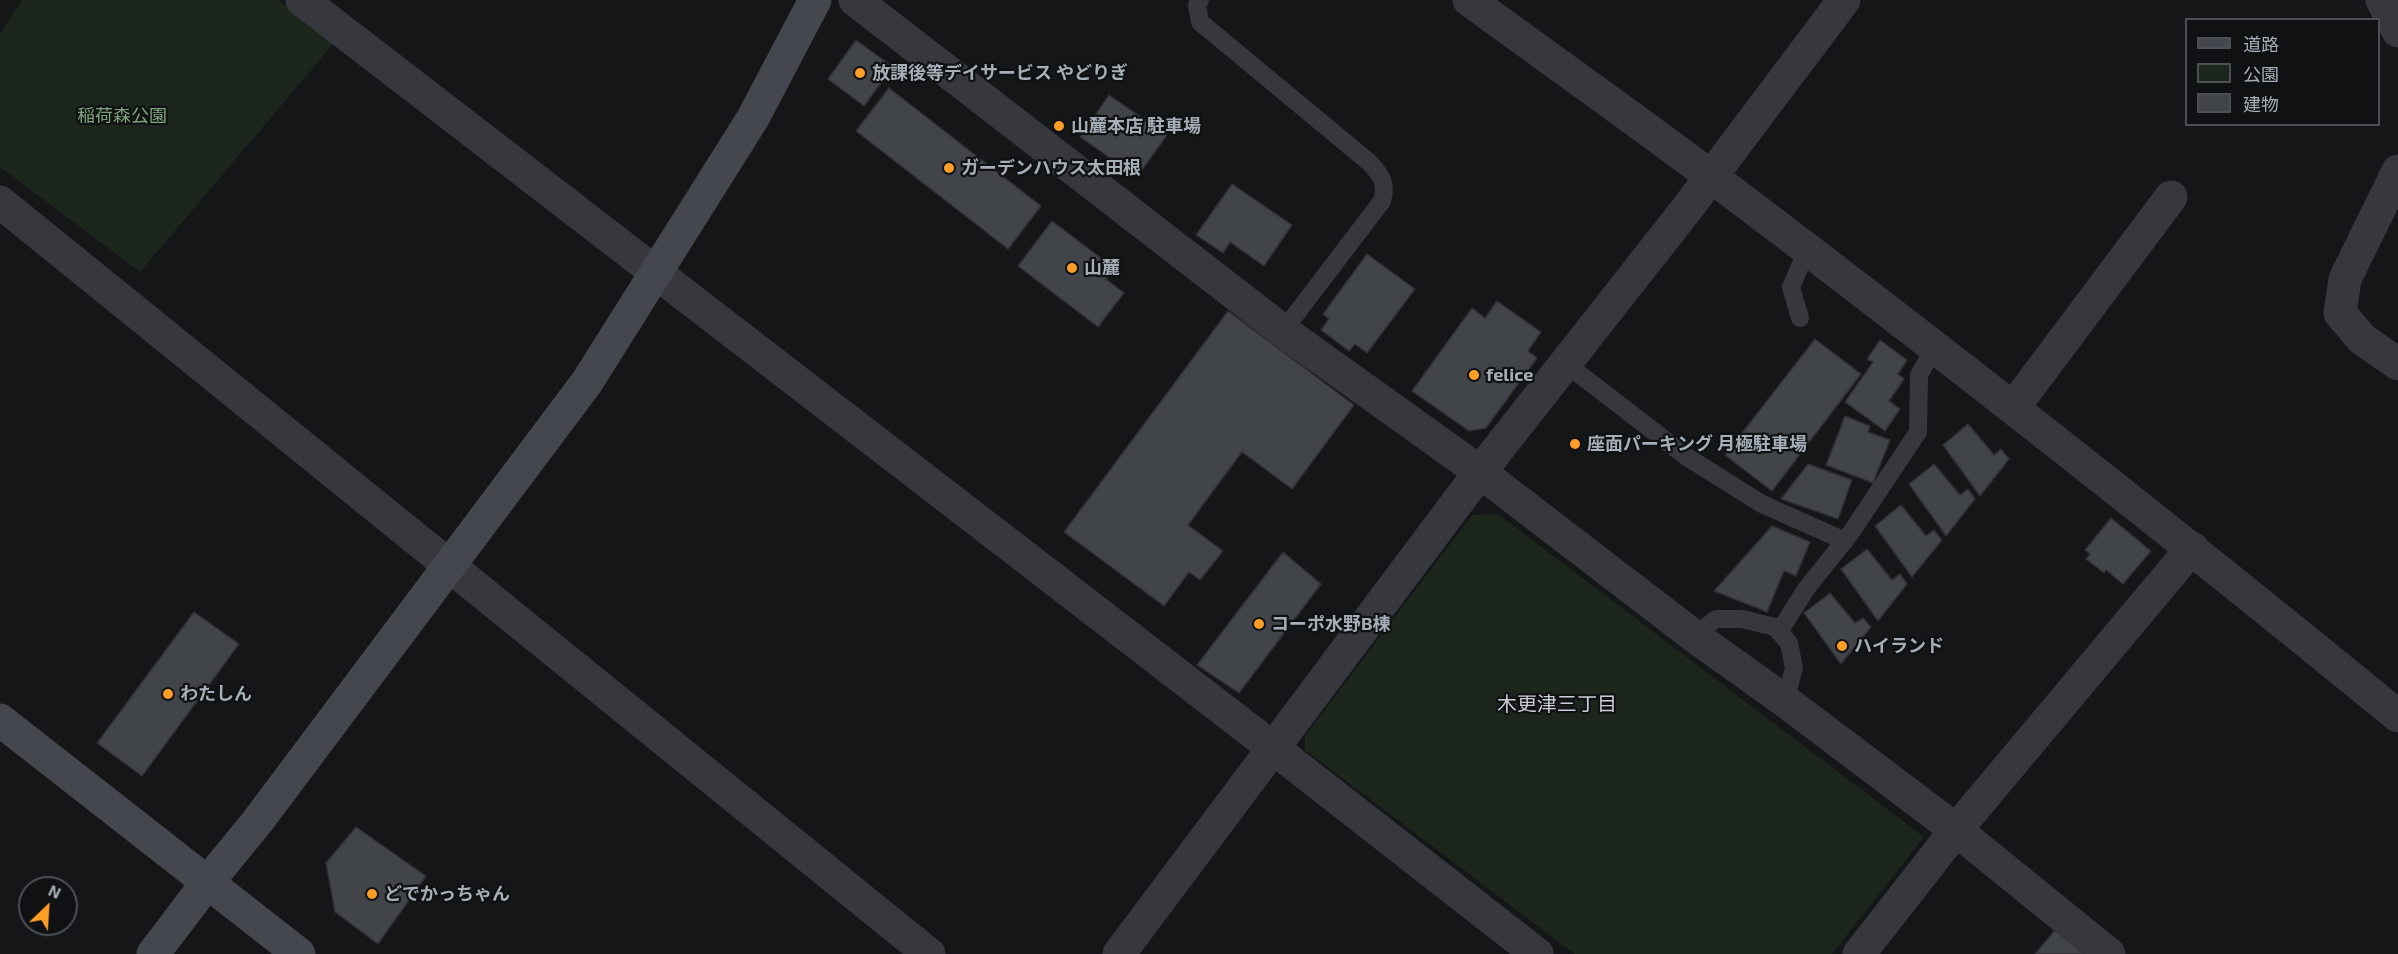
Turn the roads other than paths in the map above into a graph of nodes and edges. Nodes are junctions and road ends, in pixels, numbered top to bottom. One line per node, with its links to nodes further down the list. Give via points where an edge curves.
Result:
1 (302, 0): 14 (street)
2 (815, 0): 14 (street, via 753,118)
3 (855, 0): 16 (street)
4 (1200, 0): 16 (lane, via 1200,22 1382,177 1382,201)
5 (1469, 0): 10 (street)
6 (1844, 0): 10 (street)
7 (2382, 0): 8 (street)
8 (2398, 31)
9 (2398, 171): 19 (street, via 2345,279 2340,313 2362,339)
10 (1711, 177): 13 (street); 18 (street)
11 (2171, 197): 20 (street)
12 (0, 202): 24 (street)
13 (1807, 250): 15 (lane, via 1791,287); 17 (street)
14 (655, 273): 24 (street, via 587,382); 30 (street)
15 (1800, 318)
16 (1283, 331): 21 (street)
17 (1934, 348): 20 (street); 22 (lane, via 1920,375 1918,432)
18 (1565, 363): 21 (street); 22 (lane, via 1687,457 1762,504)
19 (2398, 363)
20 (2013, 408): 23 (street)
21 (1480, 472): 26 (street); 30 (street)
22 (1845, 541): 25 (lane, via 1806,589)
23 (2192, 548): 28 (street); 31 (street)
24 (449, 566): 32 (street); 35 (street)
25 (1779, 632): 26 (lane, via 1775,627 1742,619 1716,620); 27 (lane, via 1789,643 1794,668)
26 (1694, 636): 27 (street)
27 (1785, 701): 31 (street)
28 (2398, 716)
29 (0, 720): 32 (street)
30 (1274, 748): 36 (street); 37 (street)
31 (1956, 830): 38 (street); 39 (street)
32 (207, 883): 33 (street); 34 (street)
33 (153, 954)
34 (299, 954)
35 (929, 954)
36 (1119, 954)
37 (1537, 954)
38 (1859, 954)
39 (2109, 954)

